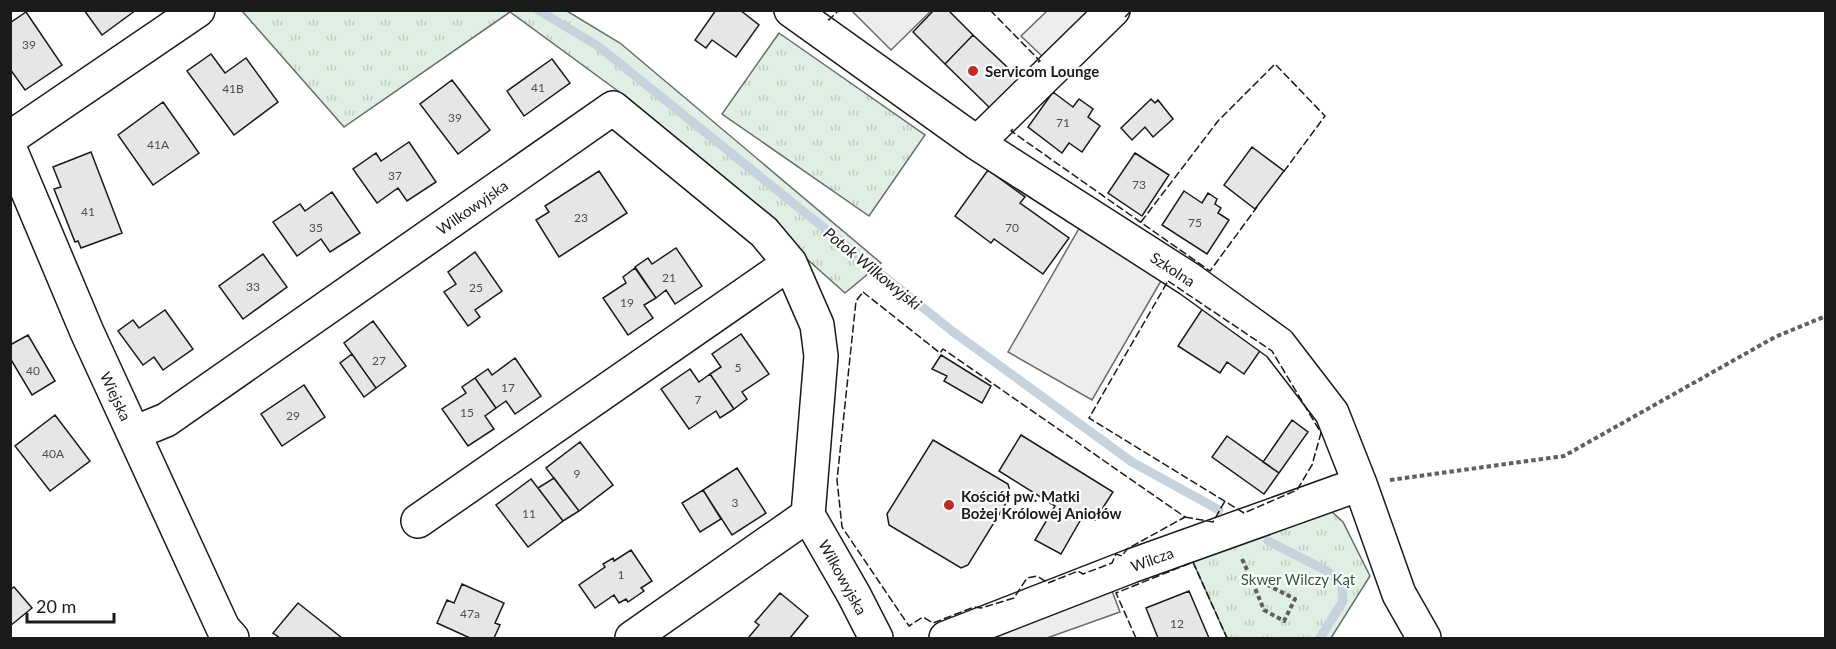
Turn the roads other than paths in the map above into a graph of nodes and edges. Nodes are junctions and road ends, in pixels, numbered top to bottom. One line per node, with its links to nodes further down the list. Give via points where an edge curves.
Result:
1 (198, 10): 4 (street)
2 (791, 10): 5 (street, Szkolna)
3 (1113, 10): 5 (street)
4 (10, 138)
5 (977, 143): 9 (street, Szkolna, via 1189,279 1279,344 1332,413)
6 (10, 149): 8 (street, Wiejska)
7 (790, 263): 8 (street, Wilkowyjska, via 764,232 613,108 166,420); 10 (street, Wilkowyjska, via 817,325 821,356); 11 (street)
8 (134, 433): 12 (street, Wiejska, via 223,628)
9 (1360, 484): 15 (street, Wilcza); 16 (street, Szkolna, via 1399,594)
10 (808, 515): 13 (street); 14 (street, Wilkowyjska)
11 (418, 522)
12 (232, 639)
13 (632, 639)
14 (876, 639)
15 (946, 639)
16 (1424, 639)

